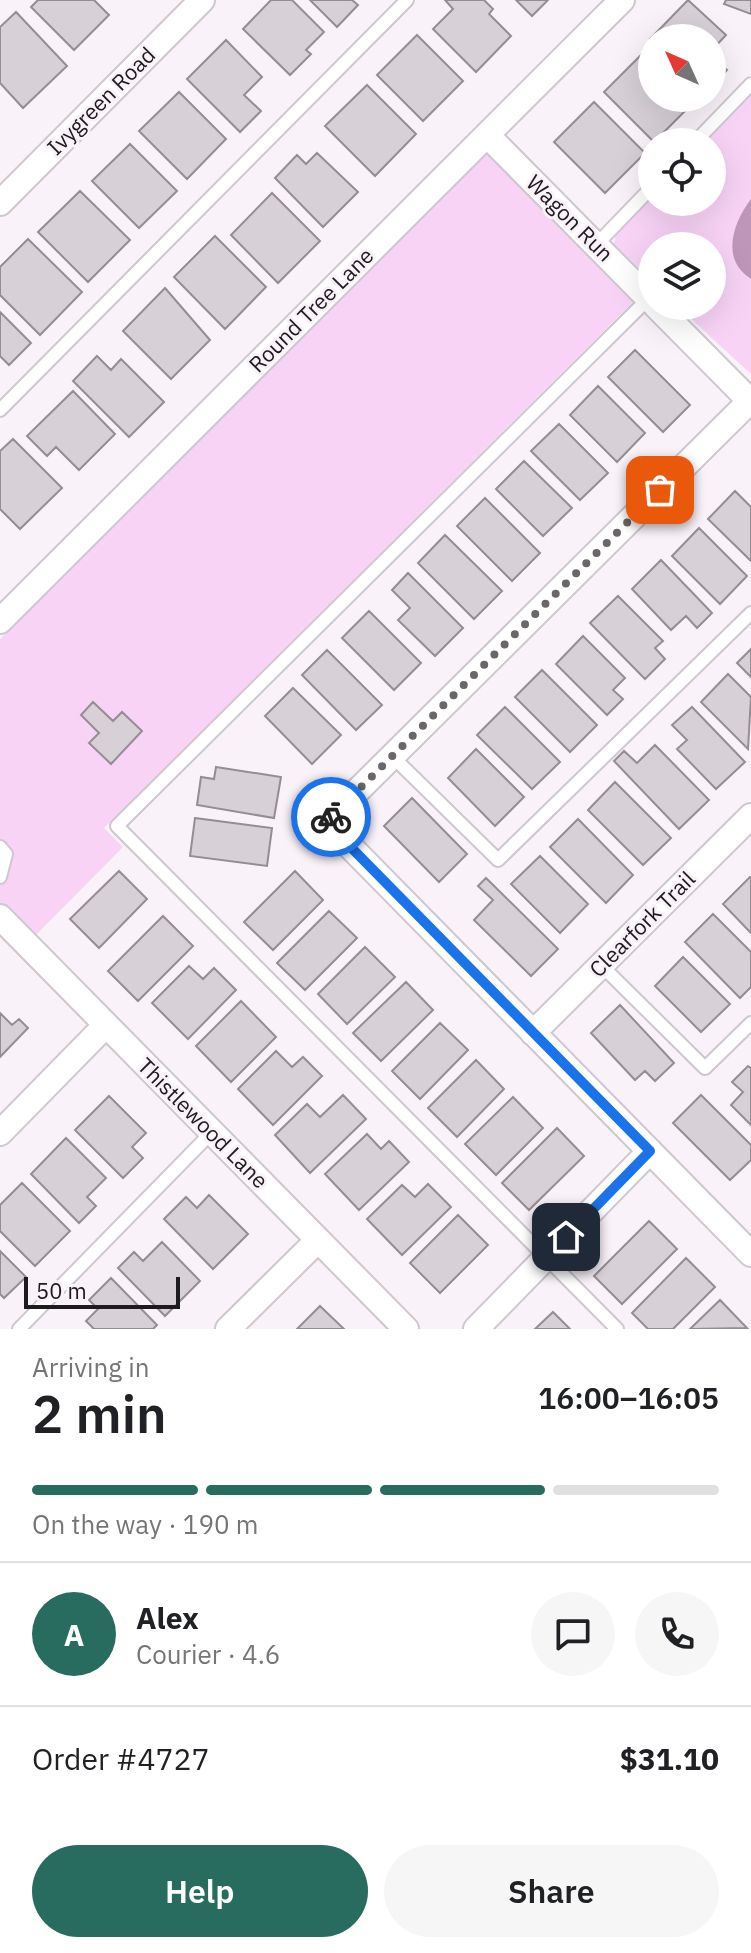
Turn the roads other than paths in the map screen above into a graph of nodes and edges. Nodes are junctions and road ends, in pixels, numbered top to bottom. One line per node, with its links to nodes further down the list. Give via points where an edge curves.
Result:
1 (202, 0): 8 (street, Ivygreen Road)
2 (407, 0): 14 (lane)
3 (622, 0): 6 (street, Round Tree Lane)
4 (751, 84): 5 (lane)
5 (709, 128)
6 (487, 135): 9 (street, Wagon Run); 16 (street, Round Tree Lane)
7 (638, 202): 9 (lane)
8 (0, 203)
9 (596, 245): 10 (street, Wagon Run)
10 (638, 288)
11 (638, 316): 31 (lane, via 117,826)
12 (670, 320): 13 (street, Wagon Run)
13 (750, 401): 17 (street)
14 (0, 410)
15 (751, 613): 17 (lane, via 498,860)
16 (0, 621)
17 (392, 756): 25 (street, via 326,822)
18 (751, 816): 22 (street, Clearfork Trail)
19 (0, 847): 20 (lane, via 6,854)
20 (0, 877)
21 (0, 917): 24 (street, Thistlewood Lane)
22 (601, 965): 23 (lane, via 705,1068); 25 (street, Clearfork Trail)
23 (751, 1023)
24 (106, 1025): 26 (street, Thistlewood Lane); 27 (street)
25 (533, 1033): 28 (street)
26 (212, 1132): 29 (street, Thistlewood Lane); 32 (lane)
27 (0, 1133)
28 (650, 1151): 30 (street); 31 (street)
29 (318, 1240): 33 (street); 34 (street, Thistlewood Lane)
30 (749, 1247)
31 (546, 1258): 35 (street); 36 (lane)
32 (19, 1329)
33 (228, 1329)
34 (406, 1329)
35 (476, 1329)
36 (617, 1329)

